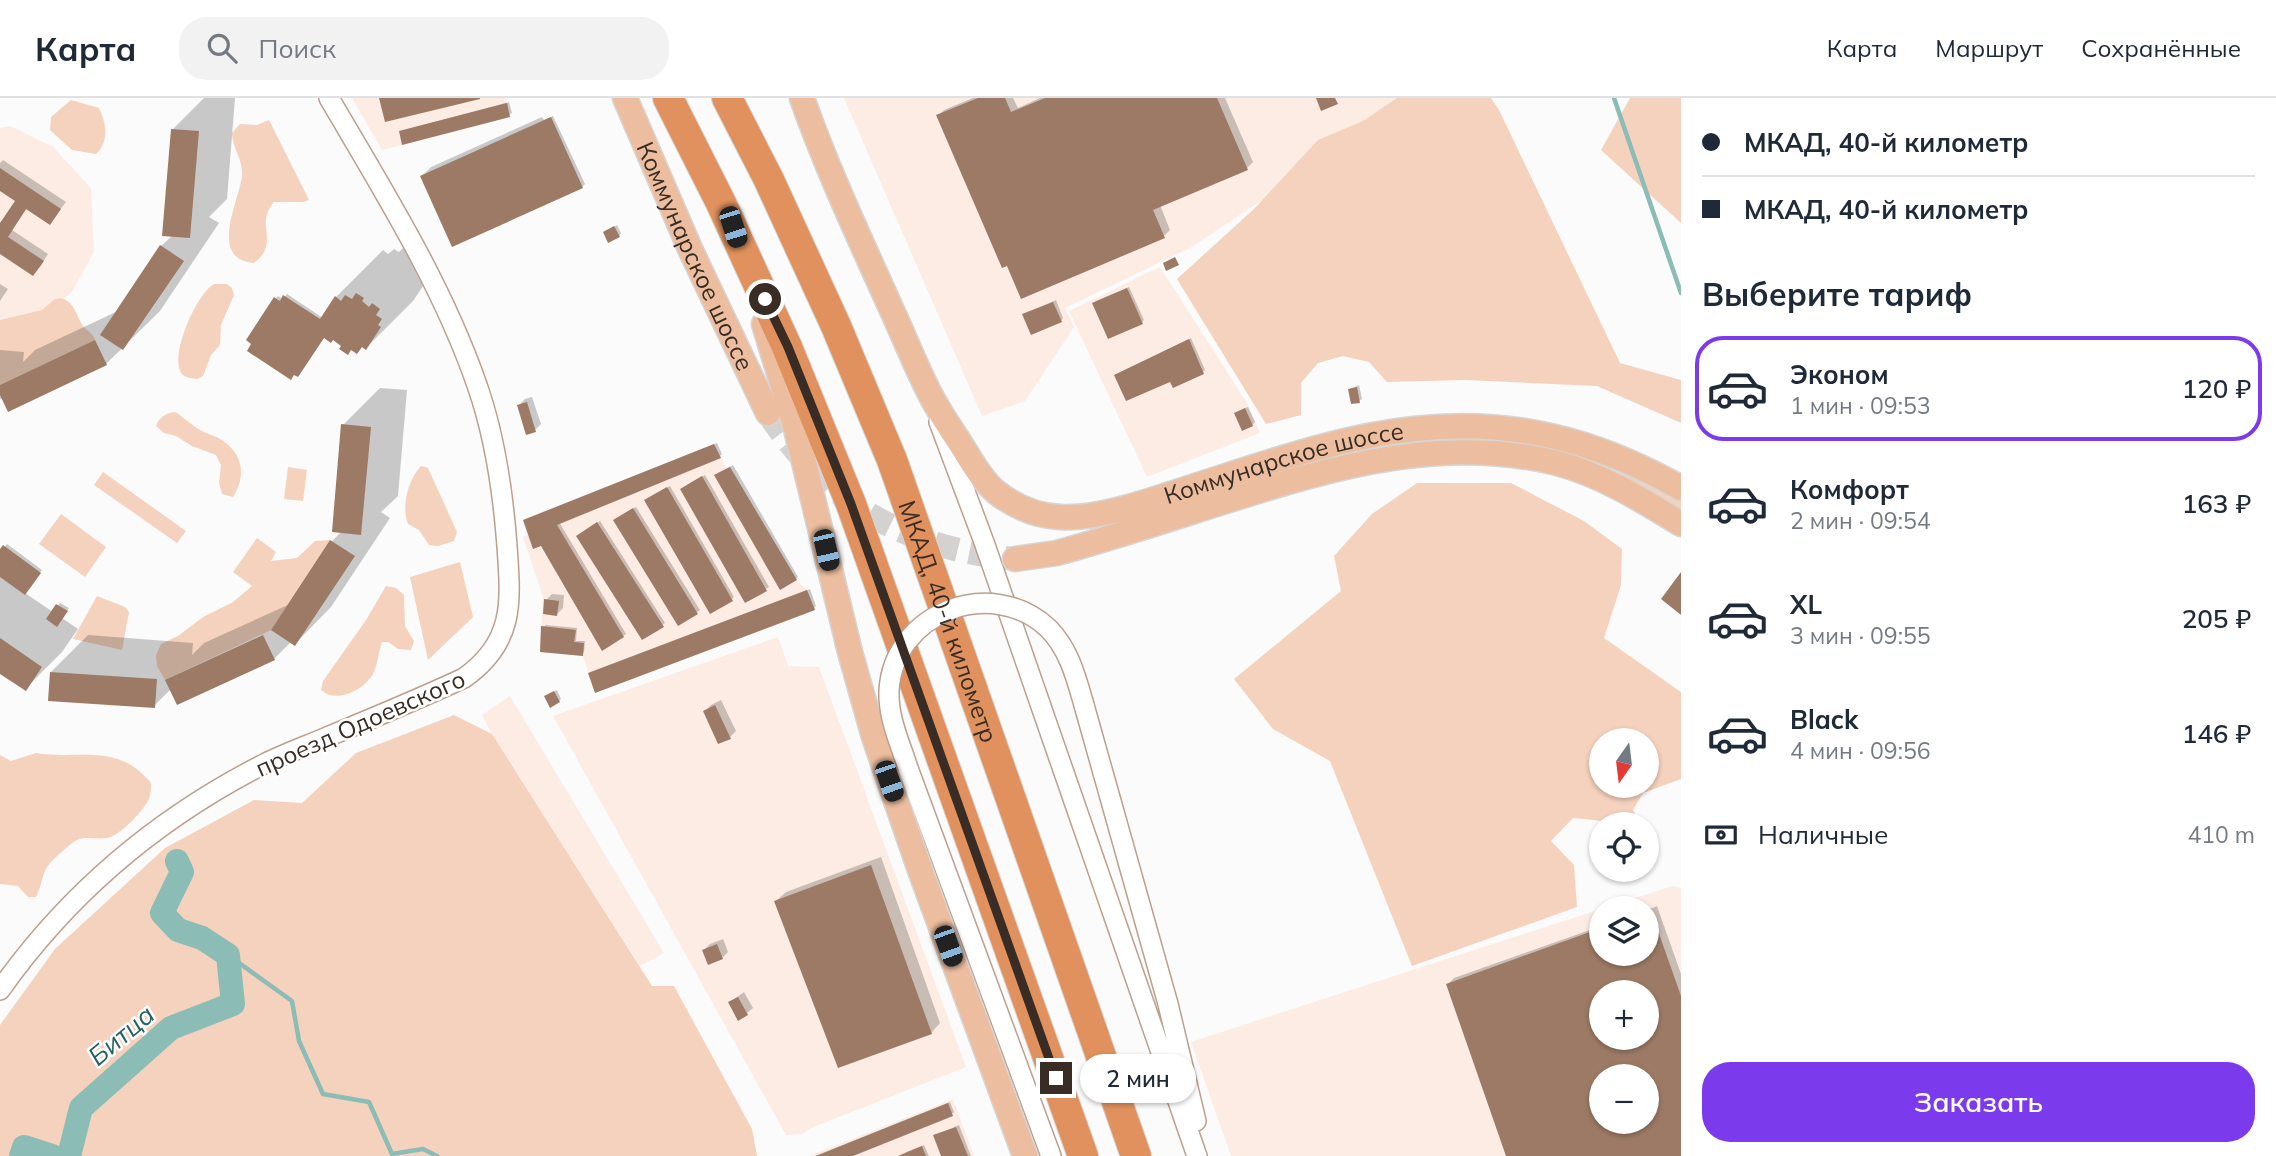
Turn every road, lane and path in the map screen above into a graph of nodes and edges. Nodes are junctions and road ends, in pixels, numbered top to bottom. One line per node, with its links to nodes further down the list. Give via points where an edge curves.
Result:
1 (329, 98): 12 (street, проезд Одоевского, via 422,264 477,383 504,502 510,585 504,629 482,665 464,678 264,764 165,823 124,854 71,905 27,952)
2 (625, 98): 8 (main road, Коммунарское шоссе)
3 (667, 98): 6 (highway, МКАД, 40-й километр)
4 (727, 98): 16 (highway, МКАД, 40-й километр, via 836,326 892,460)
5 (802, 98): 7 (main road, Коммунарское шоссе, via 821,152)
6 (733, 227): 13 (main road, via 796,429 874,737); 15 (highway, МКАД, 40-й километр, via 788,347 851,504)
7 (931, 397): 9 (main road, Коммунарское шоссе, via 994,490 1034,512 1060,517 1114,510 1323,445 1456,426 1522,429 1567,439 1610,452); 17 (street)
8 (768, 414)
9 (1681, 488)
10 (1681, 524): 11 (main road, Коммунарское шоссе, via 1637,497 1559,464 1488,452 1419,453 1329,469 1057,554)
11 (1015, 559)
12 (0, 990)
13 (1025, 1156)
14 (1051, 1156): 18 (street, bridge, via 893,723 889,690 905,644 934,616 973,603 1005,605 1035,618 1068,655 1168,1004)
15 (1083, 1156)
16 (1136, 1156)
17 (1197, 1156)
18 (1204, 1156)

